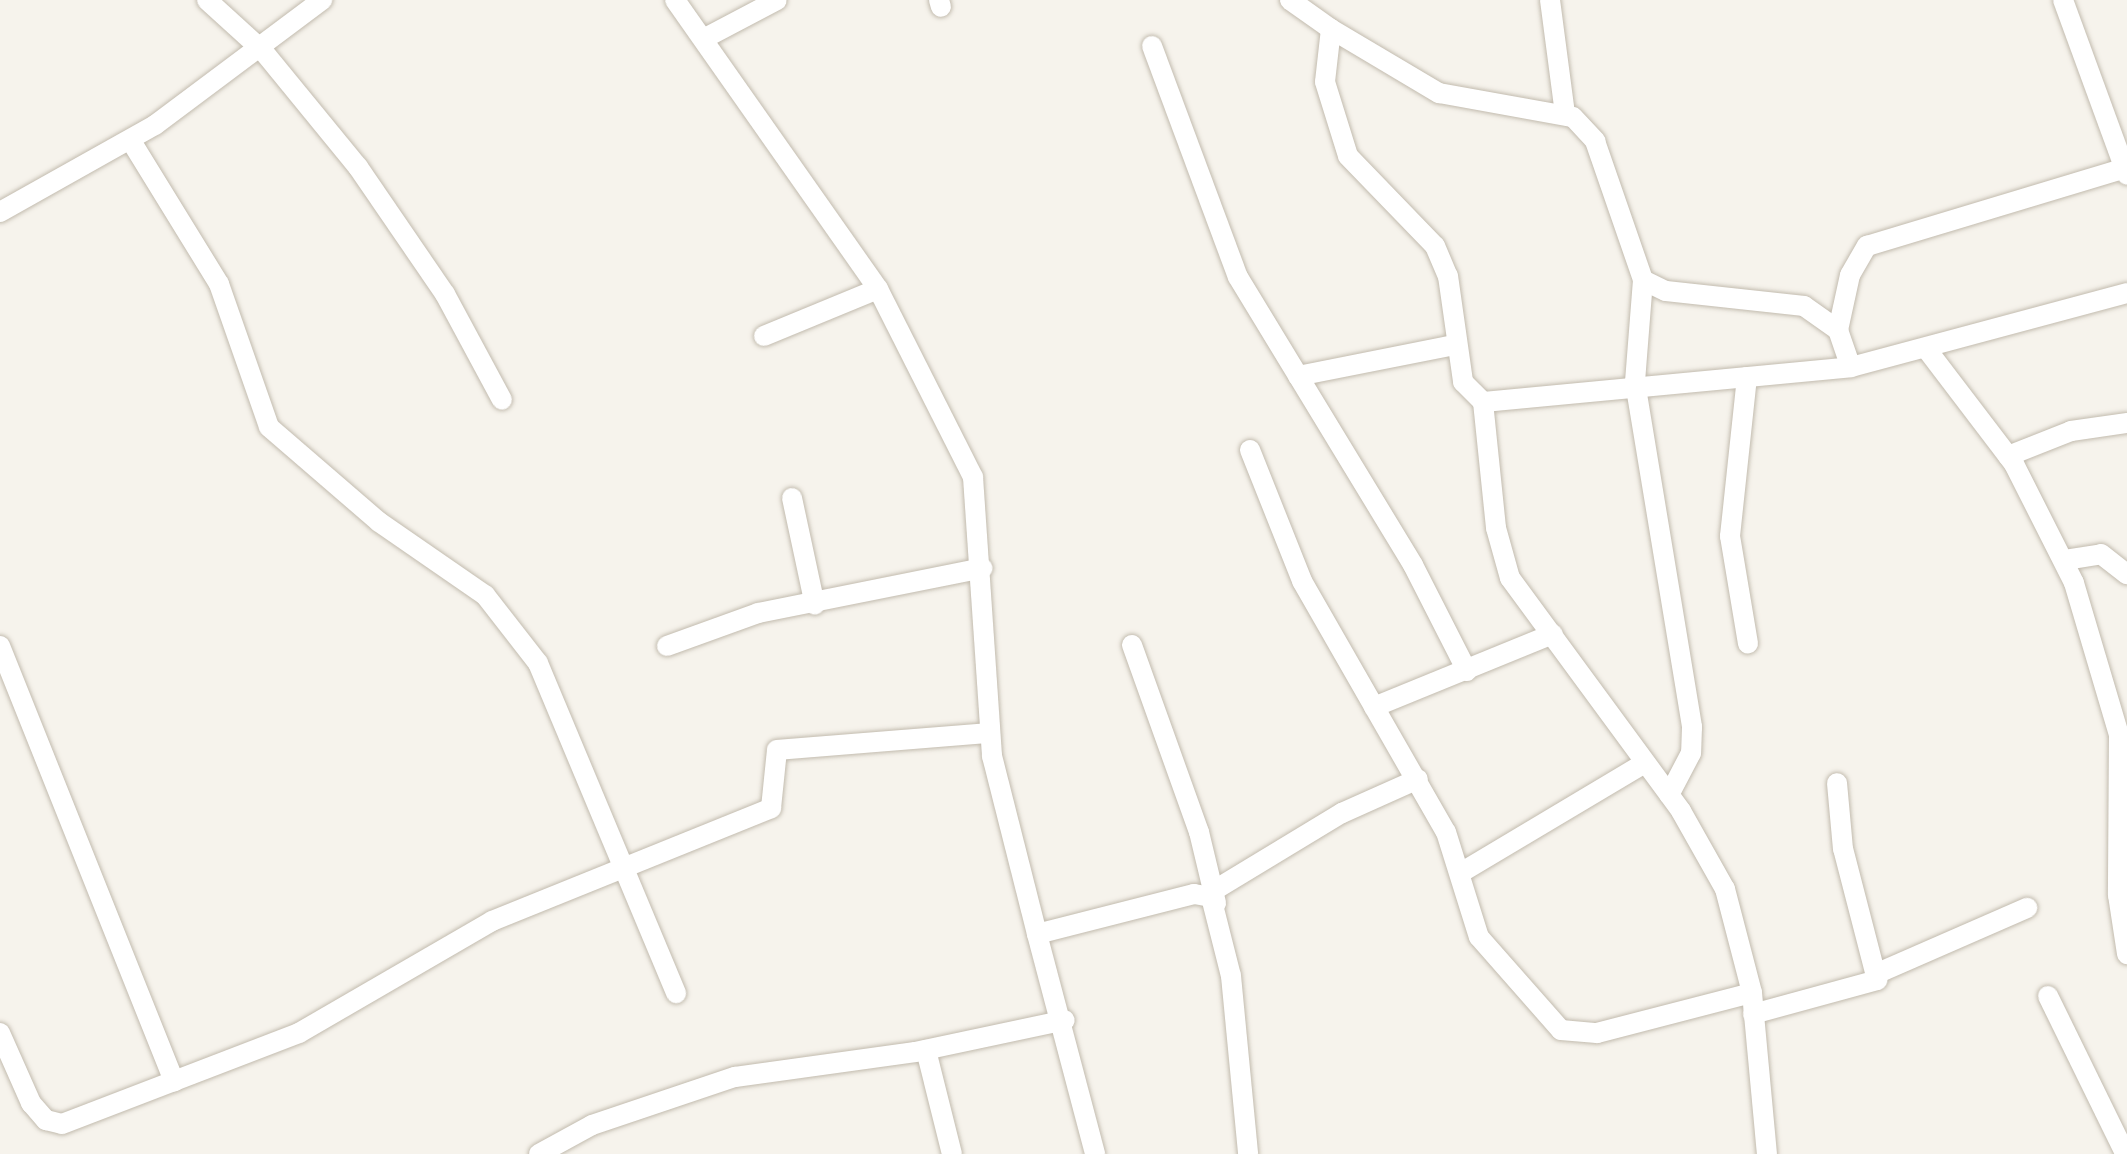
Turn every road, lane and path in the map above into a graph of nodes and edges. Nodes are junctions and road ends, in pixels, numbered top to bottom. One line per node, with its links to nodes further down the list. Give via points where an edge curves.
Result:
1 (207, 0): 11 (street)
2 (322, 0): 11 (street)
3 (675, 0): 9 (street)
4 (777, 0): 9 (street)
5 (1290, 0): 8 (street)
6 (1550, 0): 12 (street)
7 (2063, 0): 14 (street)
8 (1331, 29): 12 (street, via 1439,93); 21 (street, via 1325,82 1333,126 1368,184 1435,246 1448,276)
9 (705, 38): 17 (street)
10 (1152, 46): 24 (street, via 1224,245)
11 (263, 51): 13 (street); 27 (street, via 421,258)
12 (1565, 114): 16 (street, via 1595,141)
13 (131, 141): 15 (street); 49 (street, via 219,284 259,413 335,486 460,574 510,624 554,691)
14 (2126, 172): 19 (street, via 1867,246 1850,275)
15 (1, 208)
16 (1643, 280): 19 (street, via 1666,291 1804,306); 26 (street)
17 (878, 289): 20 (street); 34 (street, via 973,477)
18 (2127, 293): 22 (street)
19 (1838, 330): 23 (street)
20 (764, 336)
21 (1455, 345): 24 (street); 28 (street, via 1466,391)
22 (1928, 351): 23 (street); 31 (street)
23 (1851, 367): 25 (street)
24 (1298, 376): 42 (street, via 1413,565)
25 (1747, 377): 26 (street); 38 (street, via 1730,536)
26 (1635, 382): 28 (street); 48 (street, via 1692,727 1691,753)
27 (502, 400)
28 (1483, 402): 37 (street, via 1503,560)
29 (2127, 423): 31 (street, via 2071,431)
30 (1250, 450): 43 (street, via 1302,581)
31 (2008, 456): 33 (street)
32 (792, 498): 36 (street)
33 (2065, 560): 35 (street, via 2101,554); 53 (street, via 2119,735)
34 (983, 568): 36 (street); 44 (street)
35 (2127, 574)
36 (815, 605): 41 (street, via 758,613)
37 (1553, 634): 42 (street); 45 (street)
38 (1748, 643)
39 (1132, 645): 51 (street)
40 (0, 646): 63 (street)
41 (667, 646)
42 (1467, 671): 43 (street)
43 (1374, 707): 46 (street)
44 (989, 733): 49 (street, via 782,748 775,753 771,808); 54 (street)
45 (1645, 763): 48 (street); 50 (street)
46 (1418, 779): 50 (street); 51 (street, via 1342,813)
47 (1837, 783): 56 (street, via 1843,849)
48 (1669, 795): 59 (street, via 1725,889)
49 (624, 863): 57 (street); 63 (street, via 492,921 299,1033)
50 (1462, 872): 59 (street, via 1479,937 1567,1033 1597,1033)
51 (1215, 897): 54 (street, via 1194,894 1051,937); 68 (street, via 1231,976)
52 (2027, 908): 56 (street)
53 (2123, 913): 55 (street)
54 (1037, 934): 60 (street)
55 (2127, 954)
56 (1878, 973): 59 (street, via 1866,987)
57 (676, 993)
58 (2048, 996): 64 (street)
59 (1752, 1003): 69 (street)
60 (1065, 1020): 62 (street); 67 (street)
61 (0, 1033): 63 (street, via 46,1120 62,1124)
62 (926, 1050): 65 (street, via 735,1077 592,1125); 66 (street)
63 (174, 1081)
64 (2124, 1153)
65 (539, 1154)
66 (952, 1154)
67 (1095, 1154)
68 (1248, 1154)
69 (1767, 1154)

